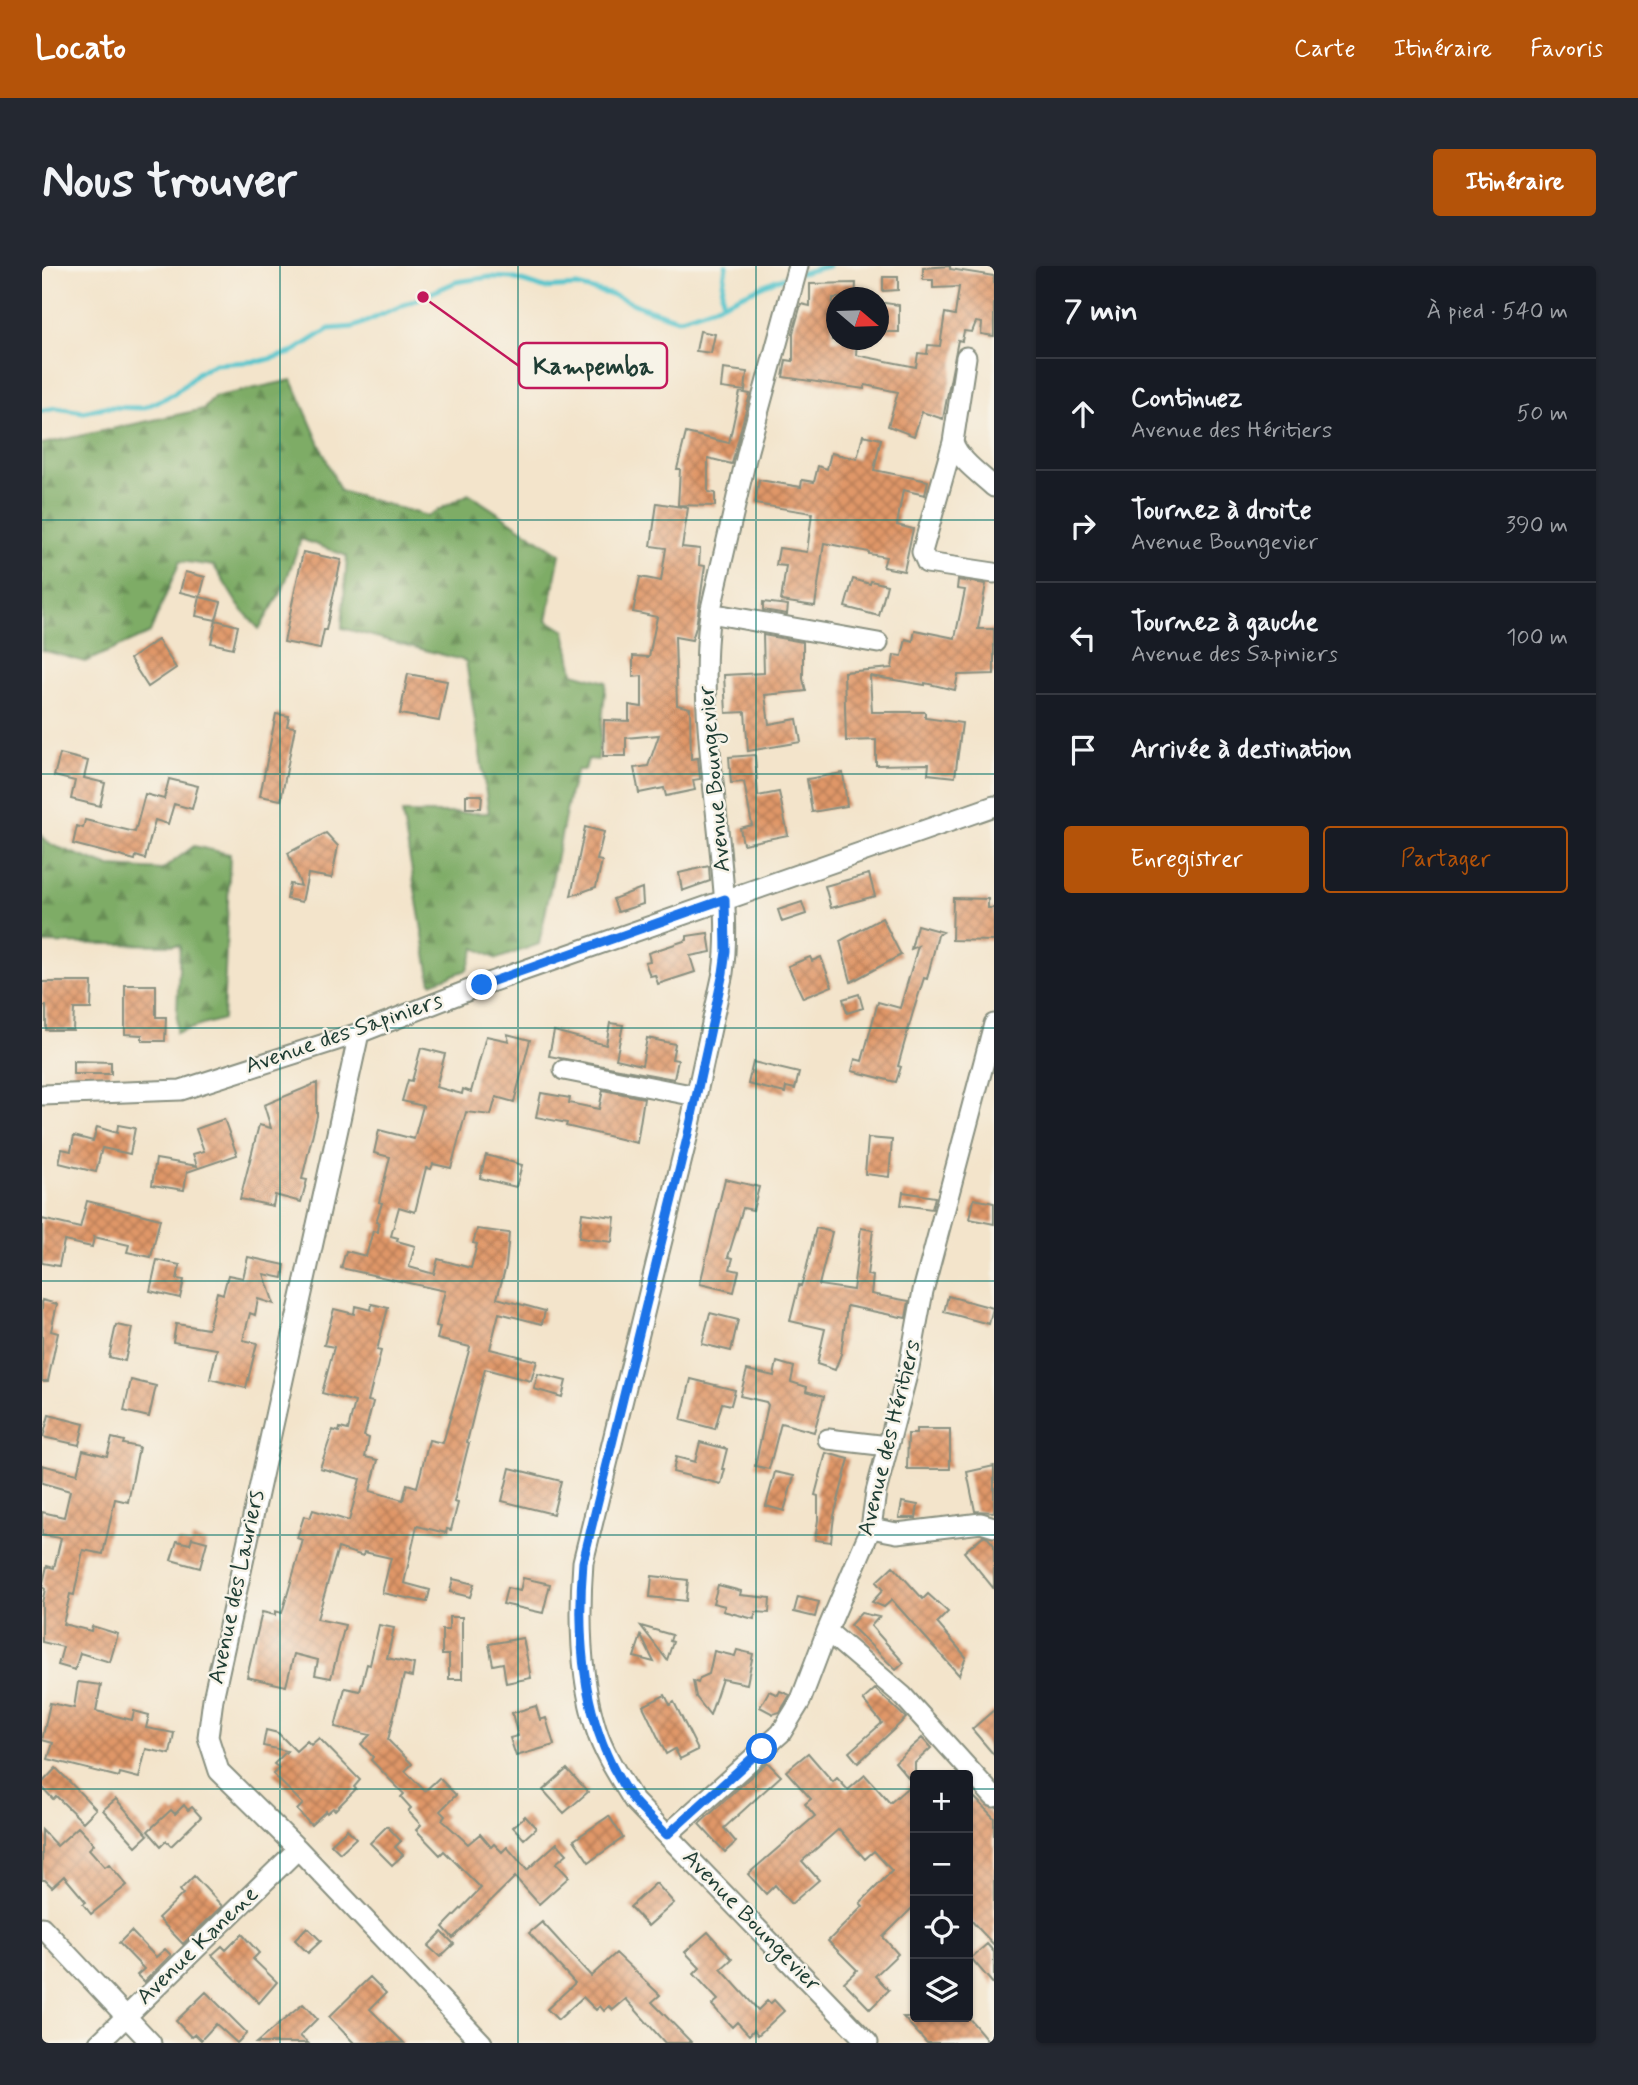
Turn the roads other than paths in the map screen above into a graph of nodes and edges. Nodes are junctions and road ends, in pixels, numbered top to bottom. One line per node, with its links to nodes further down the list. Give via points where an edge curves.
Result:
1 (795, 275): 6 (street, Avenue Boungevier)
2 (966, 357): 3 (street)
3 (953, 442): 4 (street, via 955,450); 5 (street, via 923,558)
4 (994, 487)
5 (994, 573)
6 (710, 613): 7 (street); 9 (street, Avenue Boungevier, via 708,713)
7 (878, 643)
8 (994, 806): 9 (street, Avenue des Sapiniers)
9 (725, 899): 11 (street, Avenue des Sapiniers); 14 (street, Avenue Boungevier, via 723,973)
10 (994, 1024): 16 (street, Avenue des Héritiers, via 923,1291)
11 (359, 1033): 13 (street, Avenue des Sapiniers, via 181,1090); 22 (street, Avenue des Lauriers, via 208,1737 219,1772)
12 (564, 1069): 14 (street)
13 (42, 1095)
14 (696, 1096): 21 (street, Avenue Boungevier, via 583,1562 580,1603 596,1729 634,1801)
15 (828, 1439): 16 (street)
16 (888, 1446): 18 (street, Avenue des Héritiers)
17 (994, 1527): 18 (street, via 981,1523 897,1533)
18 (872, 1528): 19 (street, Avenue des Héritiers)
19 (827, 1631): 20 (street, via 903,1696); 21 (street, Avenue des Héritiers, via 800,1702 780,1732)
20 (994, 1797)
21 (667, 1835): 28 (street, Avenue Boungevier)
22 (298, 1849): 24 (street, Avenue Kanene); 27 (street, Avenue des Lauriers)
23 (42, 1927): 24 (street)
24 (127, 2016): 25 (street, Avenue Kanene); 26 (street)
25 (99, 2043)
26 (151, 2043)
27 (482, 2043)
28 (868, 2043)

